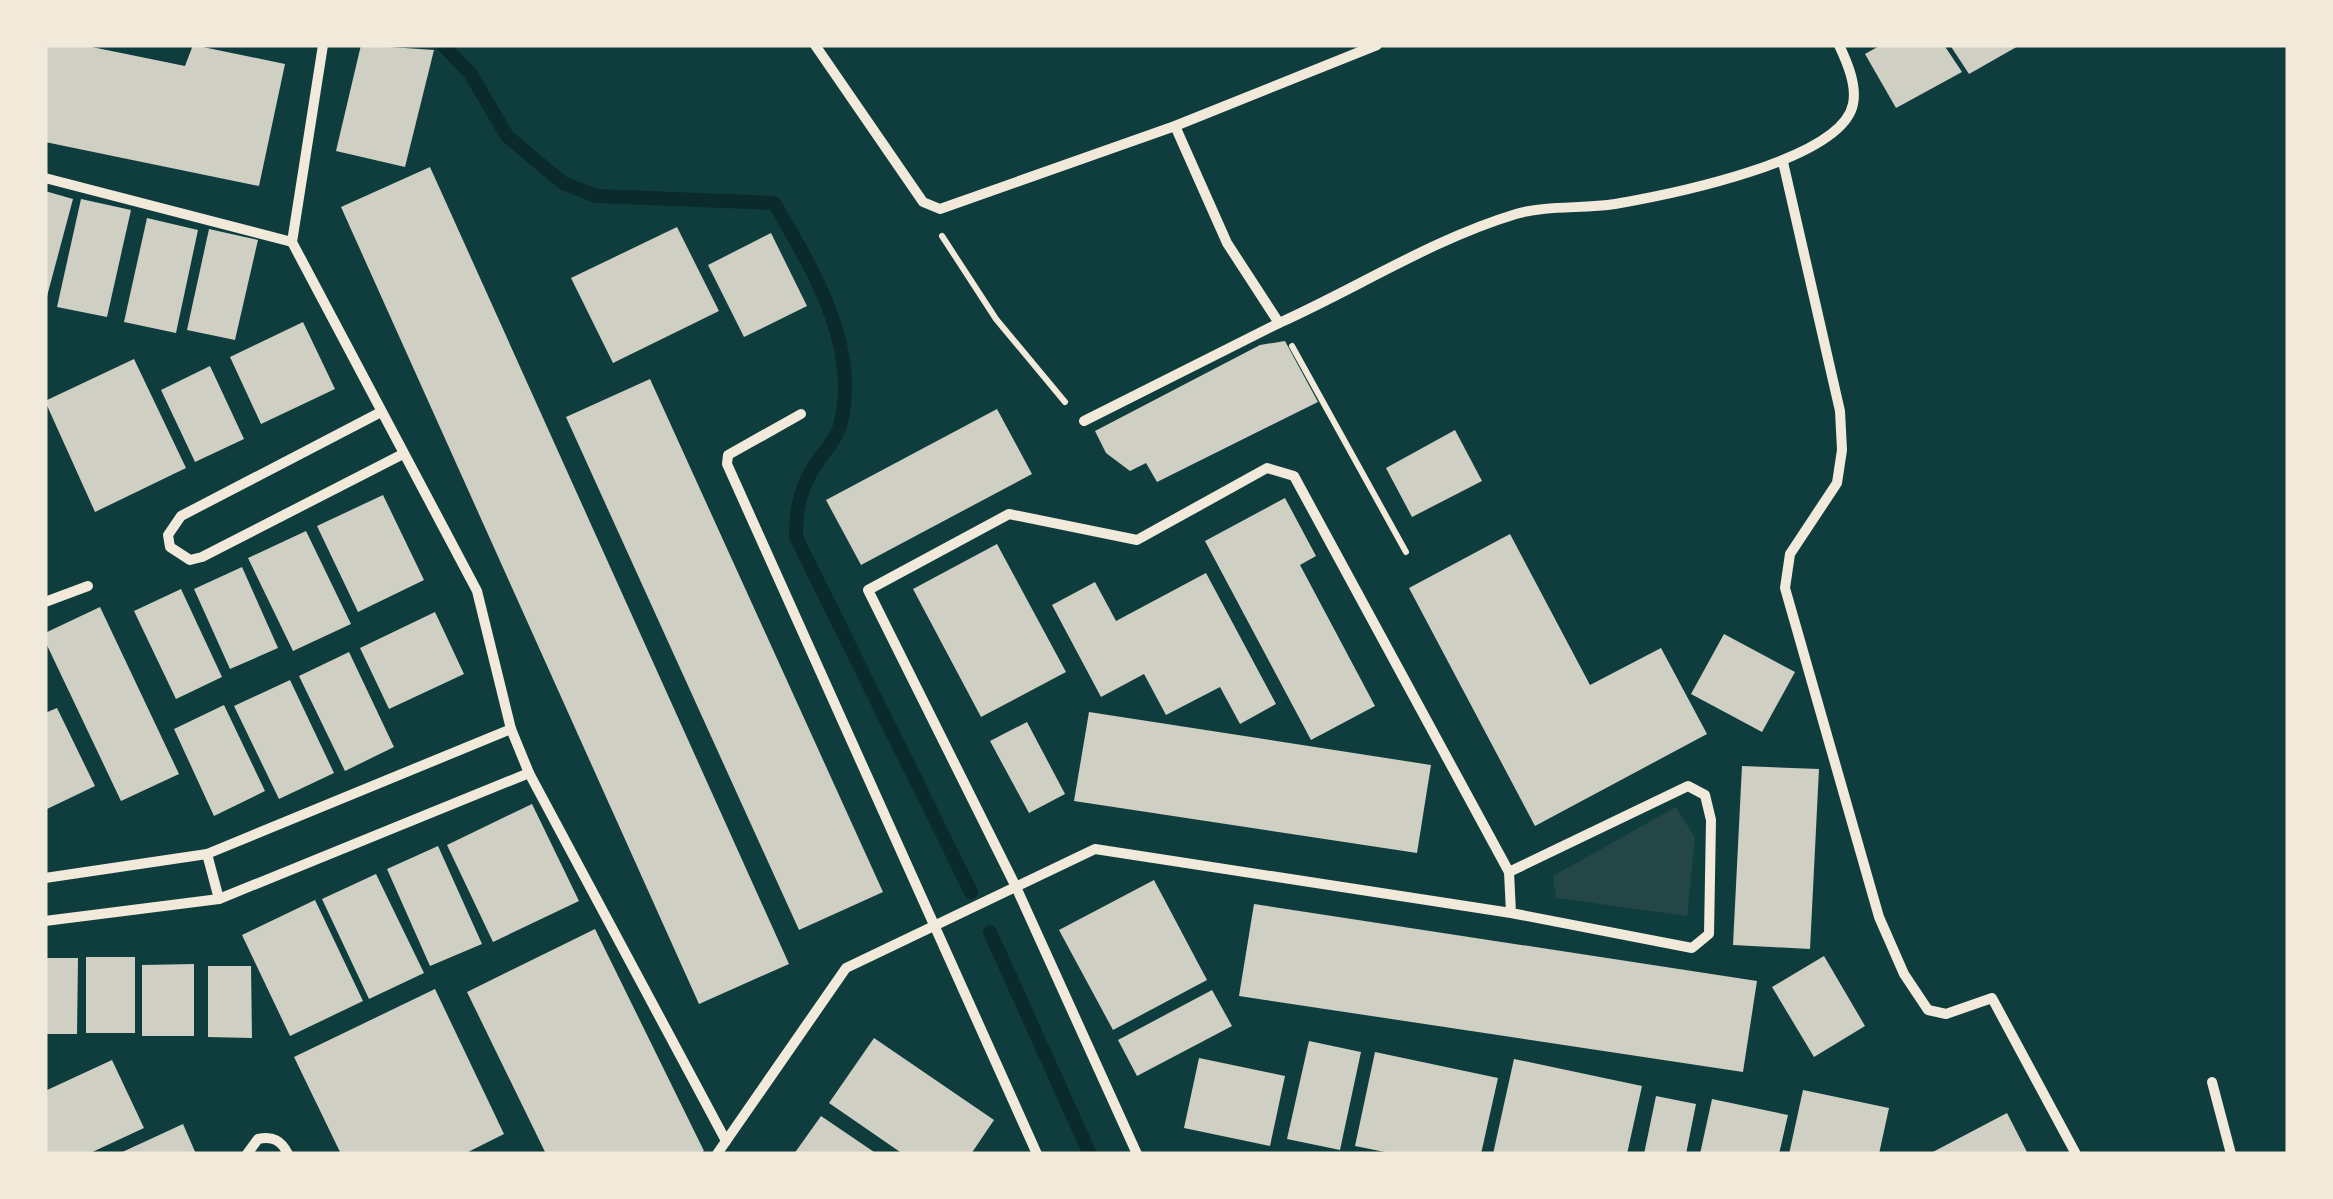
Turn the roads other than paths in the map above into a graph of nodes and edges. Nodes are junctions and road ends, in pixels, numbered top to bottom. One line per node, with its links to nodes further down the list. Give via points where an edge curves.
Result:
1 (322, 45): 8 (street)
2 (815, 45): 5 (street, via 923,202 940,209)
3 (1377, 45): 5 (street)
4 (1840, 45): 6 (street, via 1853,104 1841,130)
5 (1174, 126): 9 (street, via 1227,242)
6 (1783, 162): 9 (street, via 1616,204 1518,214); 33 (street, via 1840,411 1842,450 1837,483 1790,554 1785,588 1865,873 1904,974 1928,1010 1946,1014 1992,998)
7 (45, 178): 8 (street)
8 (292, 242): 10 (street)
9 (1279, 323): 12 (street)
10 (382, 412): 13 (street); 13 (street, via 181,516 168,535 170,548 179,556 202,557)
11 (801, 414): 25 (street, via 728,455 727,464)
12 (1084, 421)
13 (403, 454): 16 (street, via 478,592)
14 (88, 586): 15 (street)
15 (45, 602)
16 (511, 730): 17 (street); 18 (street)
17 (529, 773): 22 (street); 27 (street)
18 (207, 854): 20 (street); 22 (street)
19 (1508, 872): 21 (street, via 1294,476 1267,468 1137,540 1009,514 868,590); 23 (street); 23 (street, via 1688,786 1705,795 1711,820 1704,942 1692,948)
20 (45, 878)
21 (1016, 887): 23 (street, via 1095,849); 25 (street); 32 (street)
22 (219, 899): 24 (street)
23 (1511, 913)
24 (45, 921)
25 (933, 927): 27 (street, via 846,968); 31 (street)
26 (2212, 1082): 34 (street)
27 (726, 1141): 30 (street)
28 (247, 1154): 29 (street, via 268,1137)
29 (288, 1154)
30 (717, 1154)
31 (1036, 1154)
32 (1137, 1154)
33 (2076, 1154)
34 (2231, 1154)

